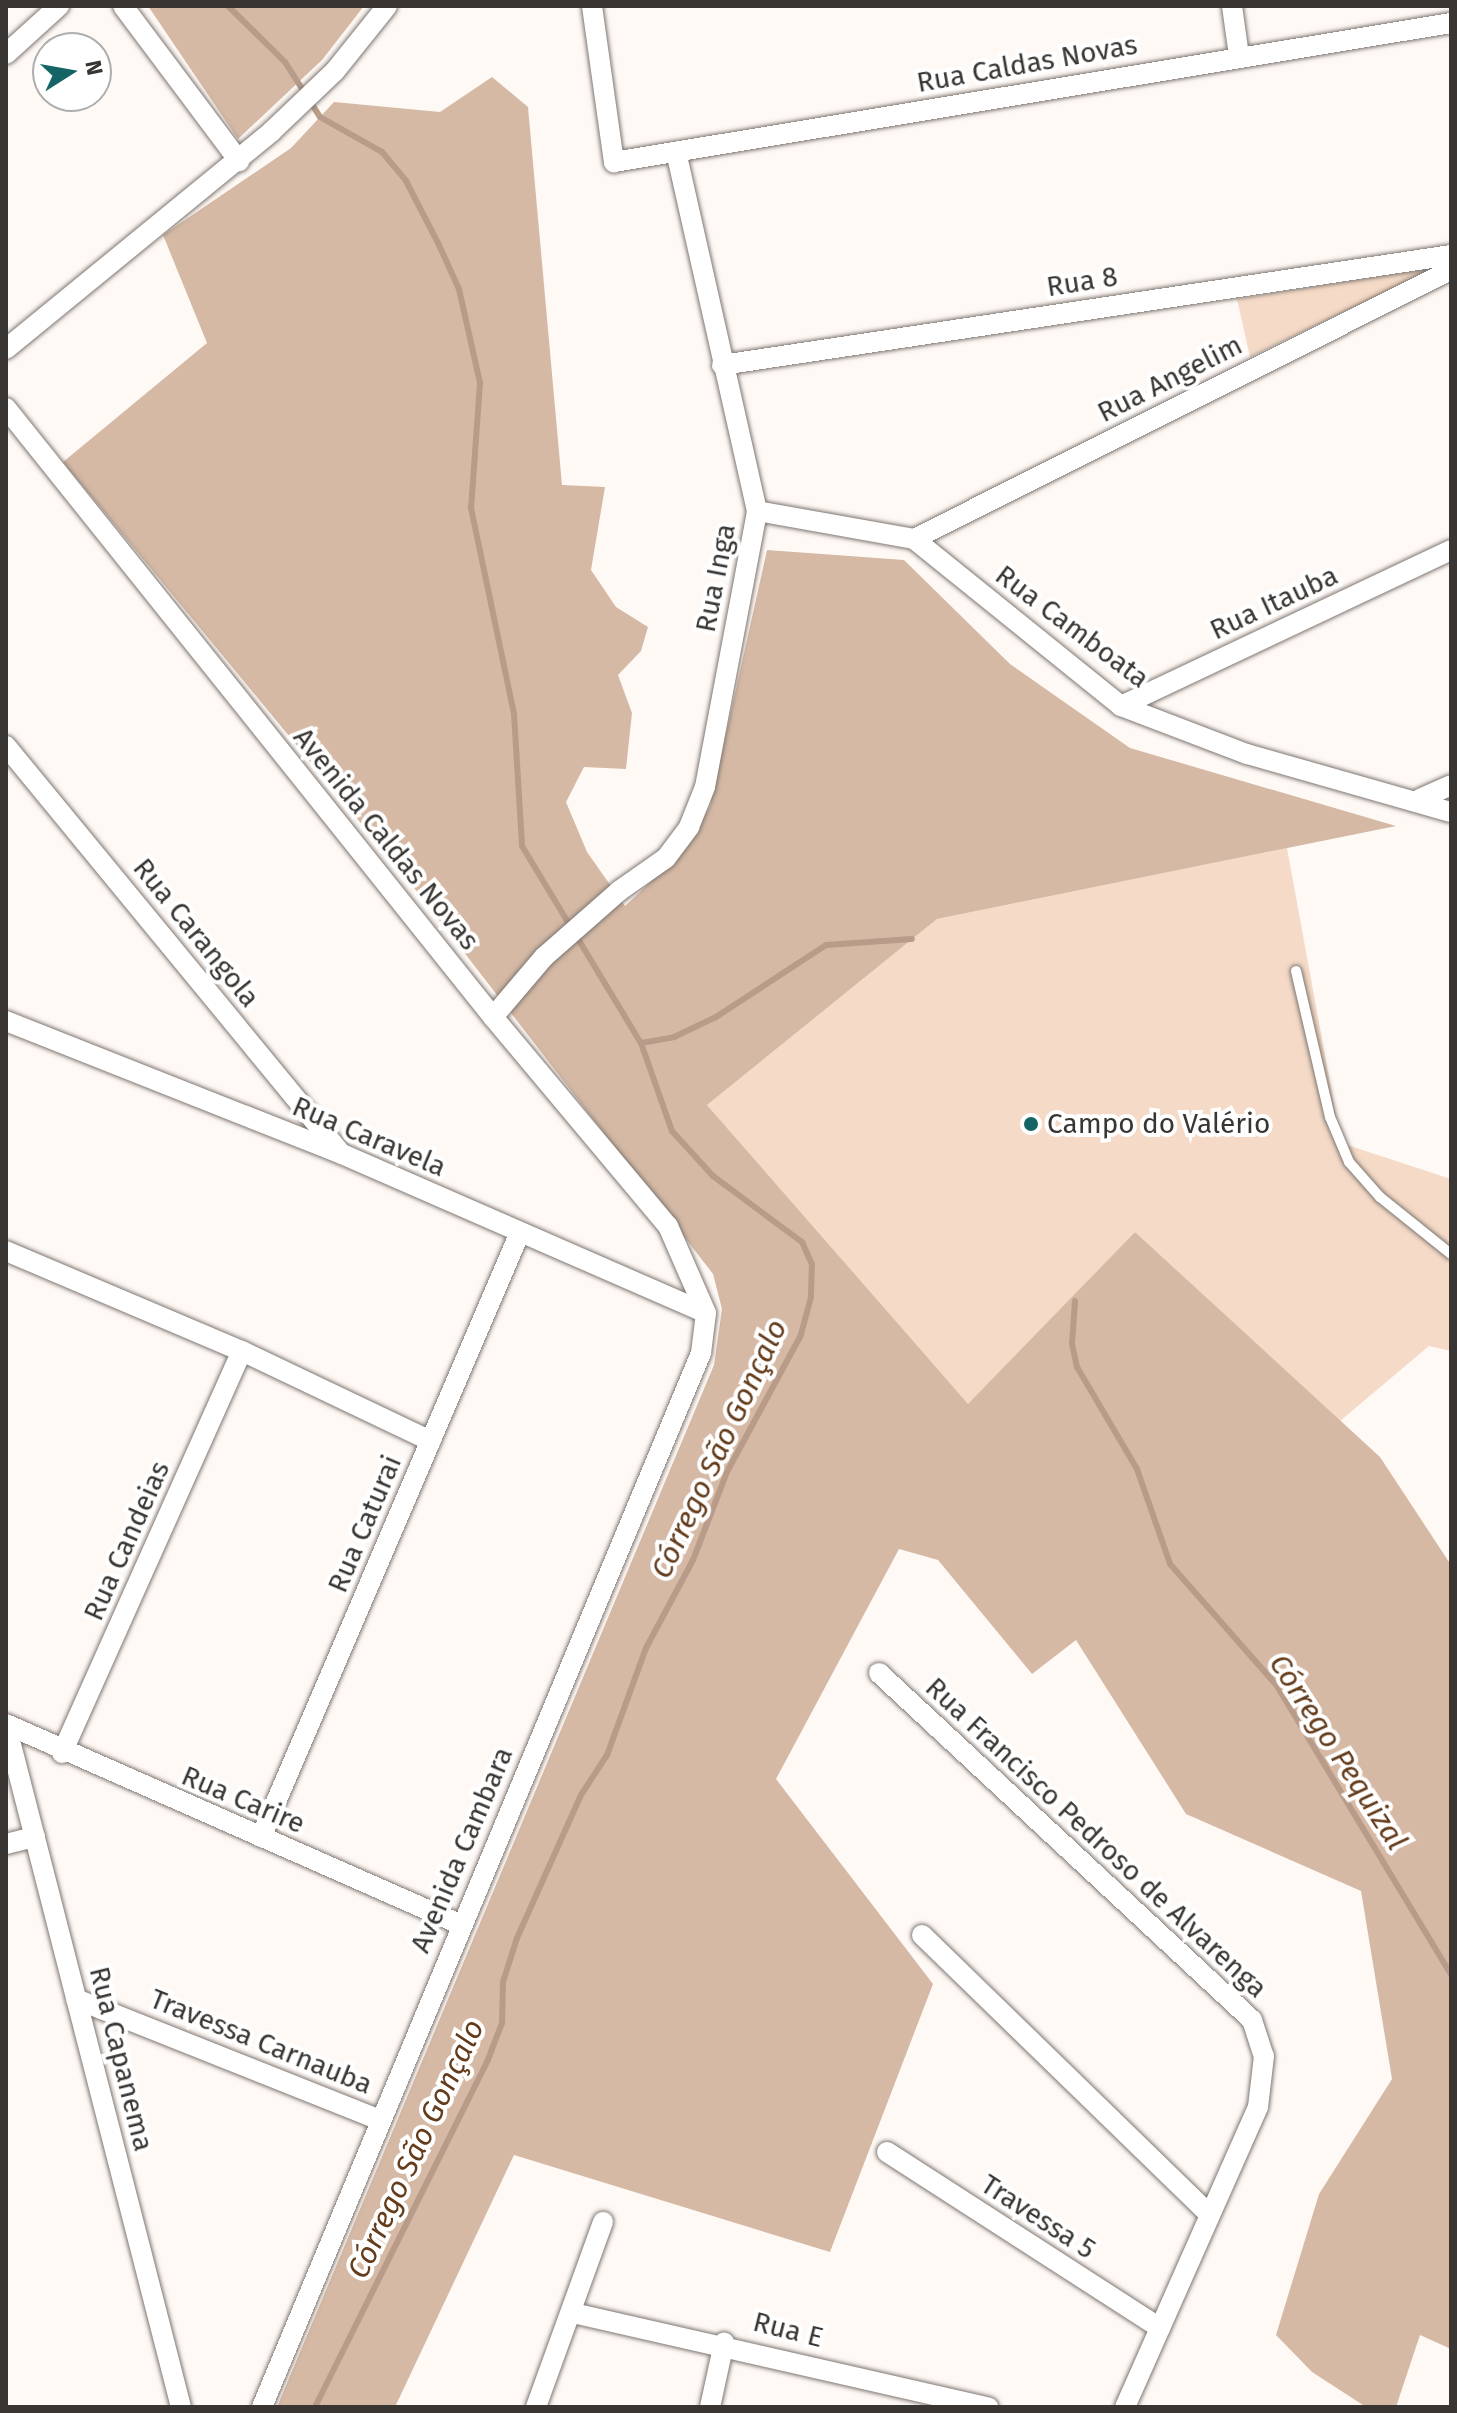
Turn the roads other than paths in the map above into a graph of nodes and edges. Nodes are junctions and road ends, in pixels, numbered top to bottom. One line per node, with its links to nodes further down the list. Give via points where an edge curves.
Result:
1 (59, 6): 7 (street)
2 (123, 6): 10 (street)
3 (387, 6): 10 (street, via 335,71)
4 (592, 6): 9 (street, Rua Caldas Novas, via 614,161)
5 (1232, 6): 8 (street)
6 (1451, 23): 8 (street, Rua Caldas Novas)
7 (6, 54)
8 (1239, 56): 9 (street, Rua Caldas Novas)
9 (676, 152): 14 (street, Rua Inga)
10 (239, 161): 13 (street)
11 (1451, 255): 14 (street, Rua 8)
12 (1451, 270): 17 (street, Rua Angelim)
13 (6, 349)
14 (722, 365): 16 (street, Rua Inga)
15 (6, 408): 25 (street, Avenida Caldas Novas)
16 (757, 511): 17 (street, Rua Camboata); 25 (street, Rua Inga, via 705,787 689,827 666,858 544,957)
17 (914, 539): 19 (street, Rua Camboata)
18 (1451, 550): 19 (street, Rua Itauba)
19 (1121, 706): 22 (street, Rua Camboata, via 1247,754)
20 (6, 746): 27 (street, Rua Carangola)
21 (1451, 785): 22 (street)
22 (1420, 799): 23 (street, Rua Camboata)
23 (1451, 812)
24 (1296, 971): 30 (lane, via 1330,1117 1349,1162 1380,1197)
25 (493, 1017): 31 (street, Avenida Caldas Novas, via 668,1226)
26 (6, 1021): 27 (street, Rua Caravela)
27 (342, 1154): 28 (street, Rua Caravela)
28 (520, 1232): 31 (street, Rua Caravela); 33 (street, Rua Caturai)
29 (6, 1251): 32 (street)
30 (1451, 1254)
31 (706, 1313): 40 (street, Avenida Cambara, via 701,1353)
32 (242, 1351): 33 (street); 36 (street, Rua Candeias)
33 (431, 1441): 38 (street, Rua Caturai)
34 (879, 1673): 45 (street, Rua Francisco Pedroso de Alvarenga, via 1252,2020 1264,2056 1258,2107)
35 (6, 1724): 36 (street, Rua Carire); 37 (street, Rua Capanema)
36 (62, 1753): 38 (street, Rua Carire)
37 (35, 1837): 39 (street); 42 (street, Rua Capanema)
38 (261, 1837): 40 (street, Rua Carire)
39 (6, 1844)
40 (460, 1924): 43 (street, Avenida Cambara)
41 (922, 1935): 45 (street)
42 (76, 1999): 43 (street, Travessa Carnauba); 50 (street, Rua Capanema)
43 (380, 2120): 51 (street, Avenida Cambara)
44 (887, 2152): 48 (street, Travessa 5)
45 (1208, 2213): 48 (street, Rua Francisco Pedroso de Alvarenga)
46 (603, 2222): 47 (street)
47 (573, 2313): 49 (street, Rua E); 52 (street)
48 (1160, 2328): 55 (street, Rua Francisco Pedroso de Alvarenga)
49 (724, 2343): 53 (street); 54 (street, Rua E)
50 (181, 2407)
51 (262, 2407)
52 (536, 2407)
53 (710, 2407)
54 (988, 2407)
55 (1125, 2407)

